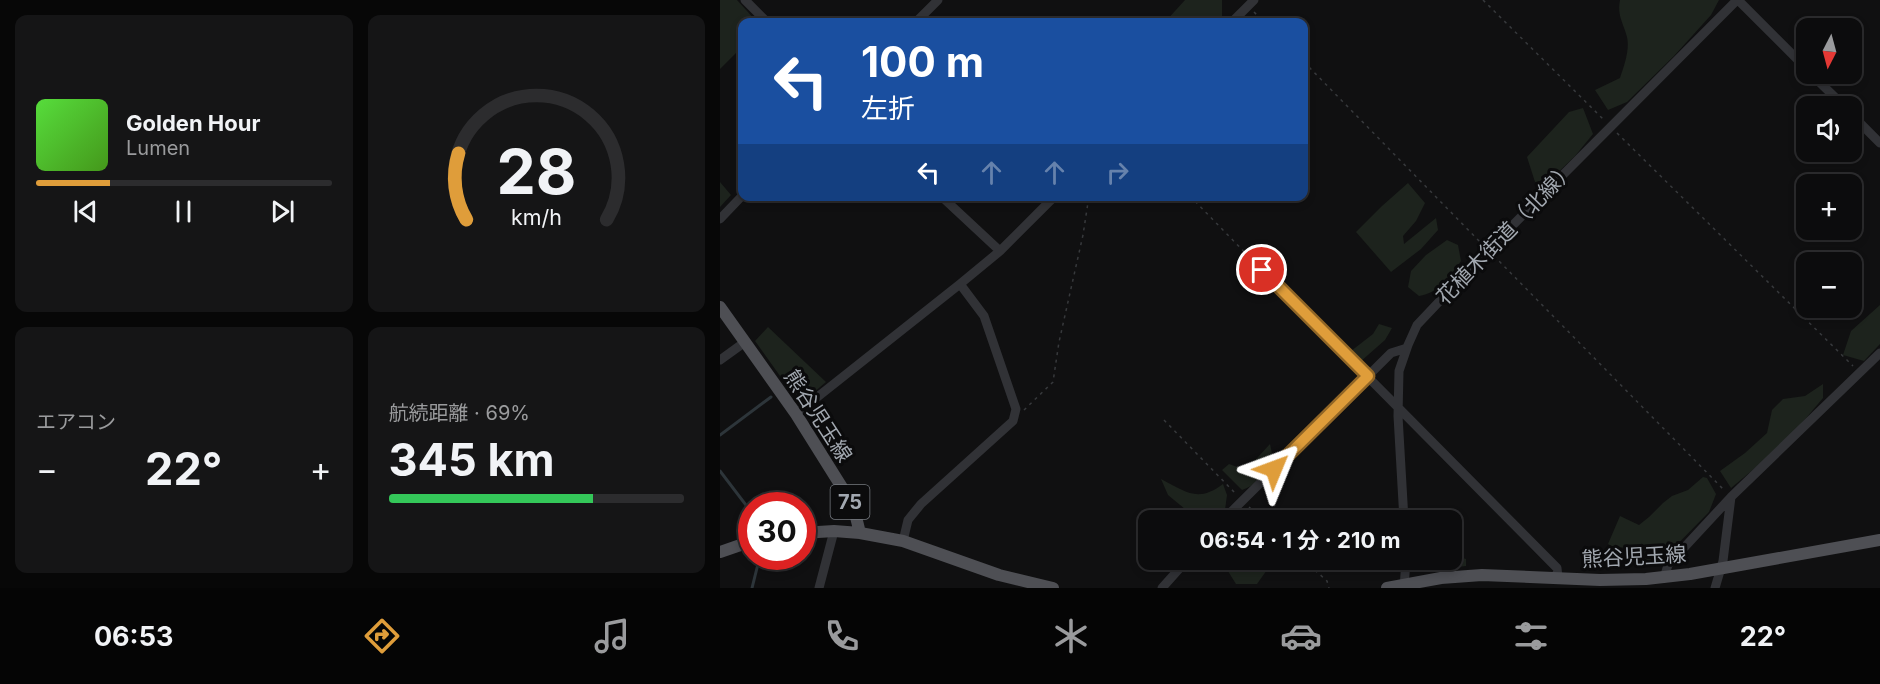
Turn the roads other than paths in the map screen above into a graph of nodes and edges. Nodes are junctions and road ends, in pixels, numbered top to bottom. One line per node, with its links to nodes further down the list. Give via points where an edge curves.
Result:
1 (745, 0): 5 (street)
2 (938, 0): 6 (street)
3 (1737, 0): 8 (street); 22 (street, 花植木街道（北線）, via 1488,250 1417,325)
4 (1251, 3): 7 (street)
5 (763, 18)
6 (920, 18)
7 (1236, 18)
8 (1796, 58)
9 (1821, 84): 10 (street)
10 (1834, 96)
11 (1862, 125): 12 (street)
12 (1880, 143)
13 (738, 200): 16 (street)
14 (946, 201): 17 (street)
15 (1050, 201): 17 (street)
16 (720, 219)
17 (1000, 251): 19 (street)
18 (1262, 270): 25 (street)
19 (960, 284): 27 (street); 35 (street, via 984,315 1016,409 1013,422 921,504 908,520)
20 (720, 307): 21 (main road, 熊谷児玉線 / 75)
21 (745, 342): 24 (street); 27 (main road, 熊谷児玉線 / 75)
22 (1407, 348): 25 (street, via 1391,353); 26 (street, 花植木街道（北線）, via 1399,371)
23 (1880, 353): 28 (street)
24 (720, 360)
25 (1368, 376): 26 (street); 29 (street)
26 (1398, 406): 30 (street, 花植木街道（北線）); 41 (street, via 1557,568)
27 (796, 414): 33 (main road, 熊谷児玉線 / 75, via 853,505)
28 (1731, 497): 38 (street); 42 (street, via 1668,565)
29 (1232, 510)
30 (1403, 510)
31 (834, 531): 32 (main road); 33 (main road); 44 (street)
32 (816, 532)
33 (860, 533): 35 (main road, 75)
34 (1880, 540): 38 (main road, 熊谷児玉線)
35 (903, 541): 45 (main road, 75, via 999,575)
36 (738, 546): 37 (main road)
37 (720, 552)
38 (1721, 569): 42 (main road, 熊谷児玉線); 48 (street)
39 (1178, 570): 46 (street)
40 (1406, 570): 43 (street)
41 (1558, 578): 42 (main road, 熊谷児玉線); 43 (main road, 熊谷児玉線, via 1482,575)
42 (1664, 578)
43 (1405, 586): 47 (main road, 熊谷児玉線)
44 (819, 588)
45 (1053, 588)
46 (1162, 588)
47 (1387, 588)
48 (1715, 588)

